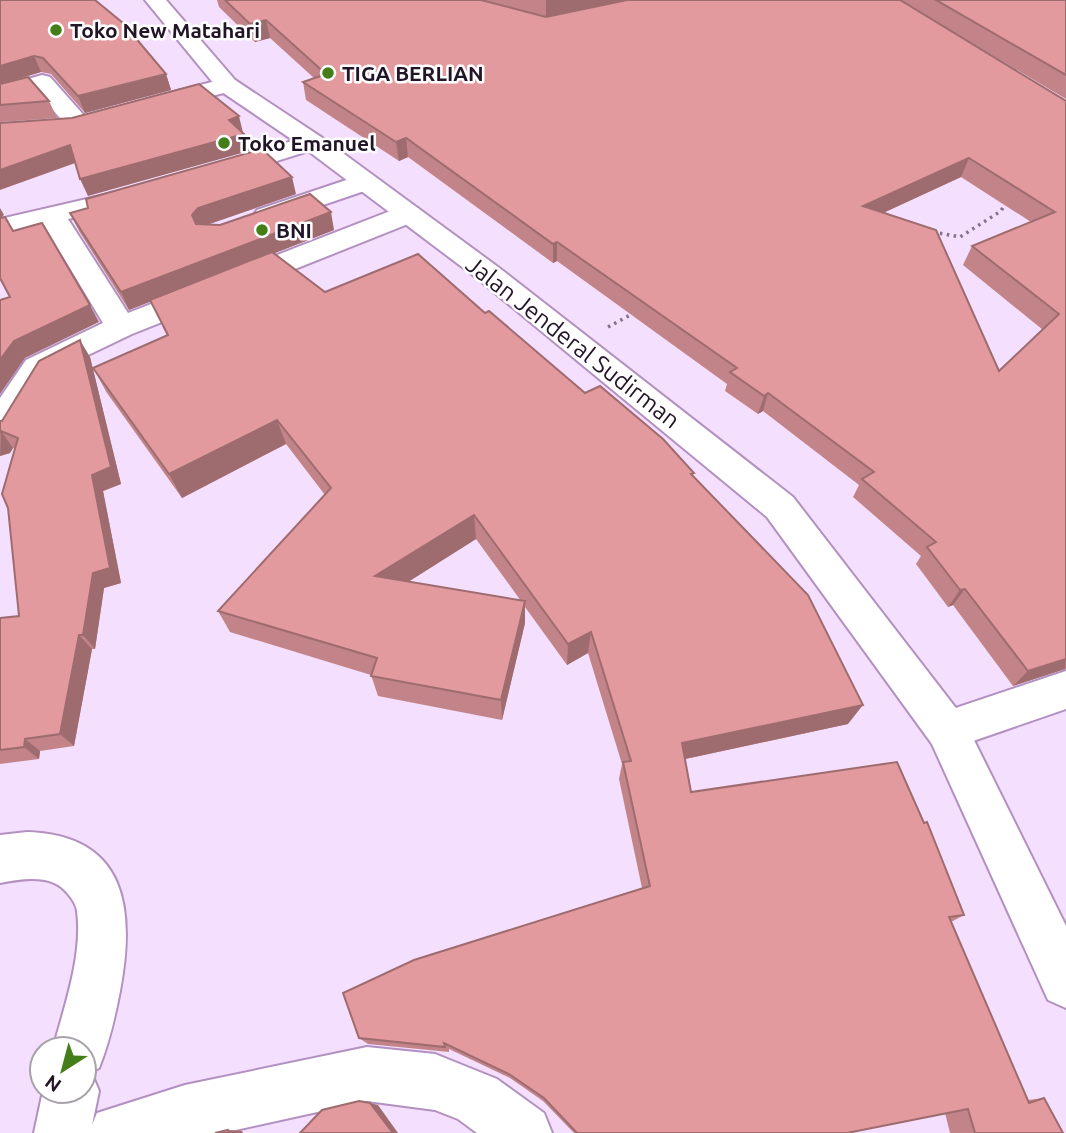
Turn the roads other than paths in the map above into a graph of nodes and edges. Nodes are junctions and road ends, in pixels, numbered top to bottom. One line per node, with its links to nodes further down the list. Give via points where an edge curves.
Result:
1 (155, 0): 2 (street, Jalan Jenderal Sudirman)
2 (227, 85): 4 (street); 8 (street, Jalan Jenderal Sudirman)
3 (0, 94): 6 (street, via 42,82)
4 (133, 110)
5 (106, 117): 6 (street)
6 (79, 125): 7 (street)
7 (54, 130)
8 (312, 142): 9 (street); 10 (street, Jalan Jenderal Sudirman)
9 (194, 179)
10 (364, 182): 12 (street, Jalan Jenderal Sudirman); 15 (street)
11 (168, 186): 13 (street)
12 (408, 214): 16 (street); 19 (street, Jalan Jenderal Sudirman, via 780,507)
13 (52, 215): 14 (street); 16 (street)
14 (0, 226)
15 (240, 226)
16 (121, 327): 17 (street, via 37,368)
17 (0, 428)
18 (1066, 690): 19 (street)
19 (947, 730): 21 (street, Jalan Jenderal Sudirman)
20 (0, 859): 22 (street, via 25,854 61,859 88,879 102,907 96,981)
21 (1066, 982)
22 (83, 1035)
23 (68, 1105): 25 (street)
24 (185, 1123): 26 (street); 27 (street, via 367,1074 435,1082 477,1099)
25 (62, 1133)
26 (117, 1133)
27 (524, 1133)

